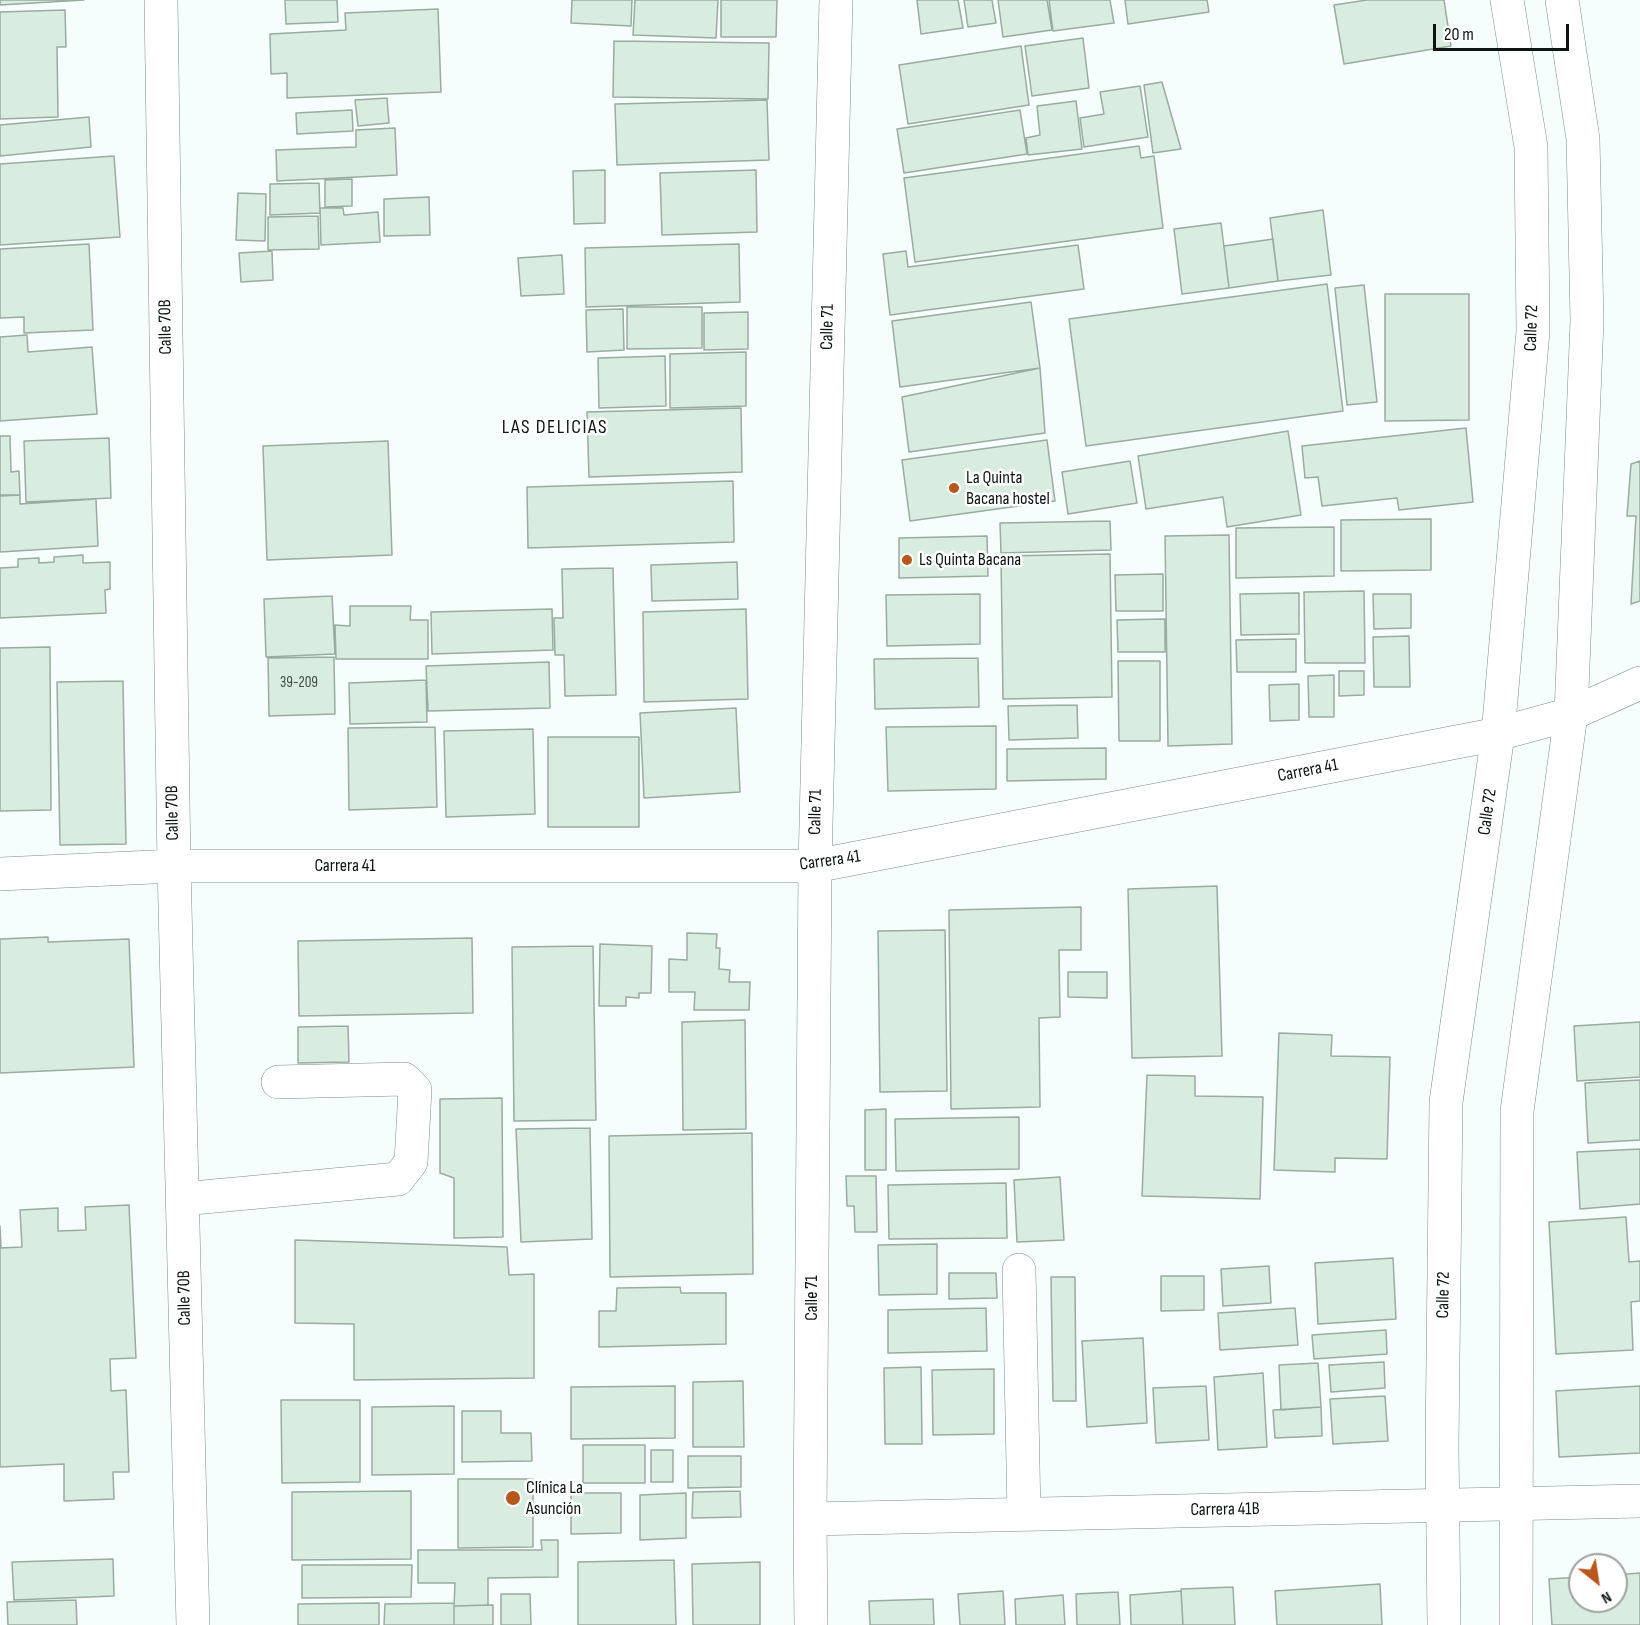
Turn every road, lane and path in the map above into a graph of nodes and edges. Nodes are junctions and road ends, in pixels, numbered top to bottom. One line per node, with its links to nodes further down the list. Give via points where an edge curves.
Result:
1 (161, 0): 8 (street, Calle 70B)
2 (836, 0): 9 (street, Calle 71)
3 (1508, 0): 7 (street, Calle 72, via 1531,147 1533,331)
4 (1562, 0): 6 (street, via 1584,139 1587,321)
5 (1640, 683): 6 (street, Carrera 41)
6 (1571, 714): 7 (street, Carrera 41); 15 (street, via 1517,1111)
7 (1498, 734): 9 (street, Carrera 41); 16 (street, Calle 72, via 1446,1102)
8 (174, 866): 9 (street, Carrera 41); 10 (street, Carrera 41); 12 (street, Calle 70B)
9 (815, 867): 18 (street, Calle 71)
10 (0, 874)
11 (278, 1082): 12 (street, via 404,1079 415,1090 411,1162 398,1179)
12 (182, 1199): 19 (street, Calle 70B)
13 (1019, 1270): 17 (street)
14 (1640, 1501): 15 (street, Carrera 41B)
15 (1516, 1503): 16 (street, Carrera 41B); 22 (street)
16 (1443, 1505): 17 (street, Carrera 41B); 21 (street, Calle 72)
17 (1024, 1514): 18 (street, Carrera 41B)
18 (810, 1519): 20 (street, Calle 71)
19 (193, 1625)
20 (811, 1625)
21 (1444, 1625)
22 (1516, 1625)

